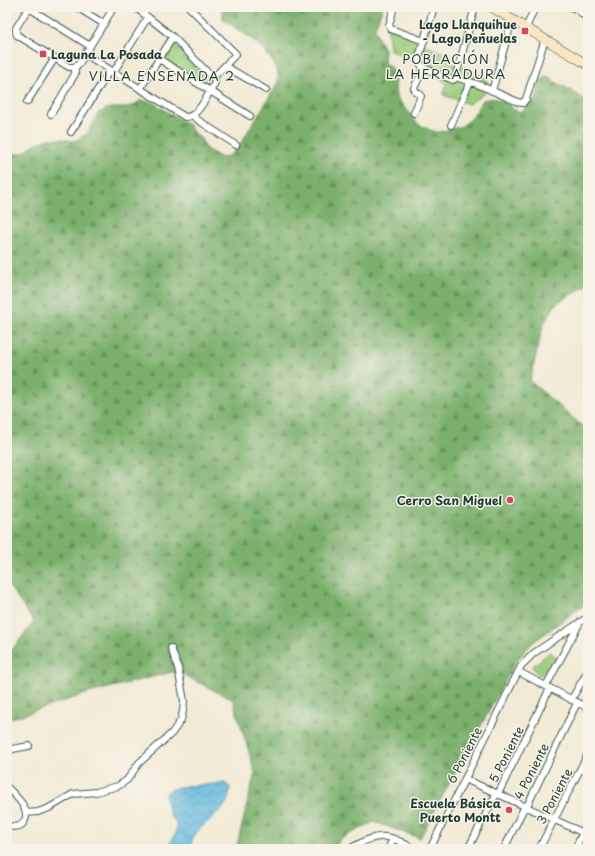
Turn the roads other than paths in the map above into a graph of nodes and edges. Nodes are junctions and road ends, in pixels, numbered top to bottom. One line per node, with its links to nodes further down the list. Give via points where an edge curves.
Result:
1 (29, 7): 21 (street); 23 (street, via 17,27 18,36)
2 (77, 7): 16 (street)
3 (114, 7): 16 (street)
4 (135, 7): 13 (street)
5 (189, 7): 26 (street, via 236,54)
6 (394, 7): 20 (street, via 389,25 391,29)
7 (434, 7): 20 (street)
8 (475, 7): 31 (street, via 457,72)
9 (535, 7): 17 (street)
10 (571, 7): 12 (street)
11 (494, 8): 15 (street)
12 (579, 9): 14 (street)
13 (148, 17): 18 (street); 29 (street)
14 (588, 19)
15 (512, 20): 17 (street); 36 (street)
16 (104, 24): 21 (street)
17 (526, 28): 19 (street)
18 (173, 37): 24 (street); 30 (street)
19 (546, 39): 25 (street); 36 (street, via 524,102)
20 (424, 42): 28 (street, via 419,58)
21 (90, 46): 22 (street)
22 (85, 54): 27 (street); 29 (street)
23 (55, 58): 27 (street, via 69,67); 37 (street)
24 (159, 59): 33 (street); 35 (street)
25 (588, 65)
26 (224, 66): 30 (street); 34 (street)
27 (75, 67): 39 (street, via 75,74)
28 (424, 68): 31 (street, via 453,80); 38 (street, via 415,86 415,90 421,96)
29 (112, 71): 33 (street); 43 (street)
30 (213, 78): 35 (street, via 214,83)
31 (458, 78): 32 (street)
32 (470, 82): 36 (street); 42 (street)
33 (140, 89): 40 (street, via 183,116)
34 (266, 90)
35 (210, 91): 40 (street); 41 (street)
36 (492, 91)
37 (27, 102)
38 (414, 113)
39 (51, 114)
40 (193, 116): 44 (street)
41 (250, 116)
42 (451, 125)
43 (71, 132)
44 (236, 145)
45 (588, 617): 46 (street, 6 Poniente)
46 (579, 623): 49 (street, 6 Poniente, via 529,657); 50 (street)
47 (171, 648): 60 (street, via 181,679 184,701 181,720 172,733 143,759 127,780 118,786 96,792 73,794 49,808)
48 (588, 671): 51 (street)
49 (519, 672): 50 (street); 56 (street, 6 Poniente)
50 (548, 687): 51 (street); 58 (street, 5 Poniente)
51 (574, 701): 52 (street); 59 (street, 4 Poniente)
52 (588, 708)
53 (29, 746): 54 (street)
54 (7, 750)
55 (588, 754): 61 (street, 3 Poniente)
56 (465, 779): 58 (street); 69 (street, 6 Poniente)
57 (7, 788): 60 (street)
58 (497, 794): 59 (street); 70 (street, 5 Poniente)
59 (526, 807): 61 (street); 71 (street, 4 Poniente)
60 (26, 813): 63 (street, via 26,819 21,825)
61 (554, 820): 64 (street); 72 (street, 3 Poniente)
62 (588, 822): 64 (street)
63 (7, 826)
64 (585, 834): 73 (street)
65 (393, 839): 66 (street, via 378,836); 67 (street); 68 (street)
66 (350, 849)
67 (388, 849)
68 (415, 849)
69 (430, 849)
70 (468, 849)
71 (504, 849)
72 (539, 849)
73 (575, 849)

